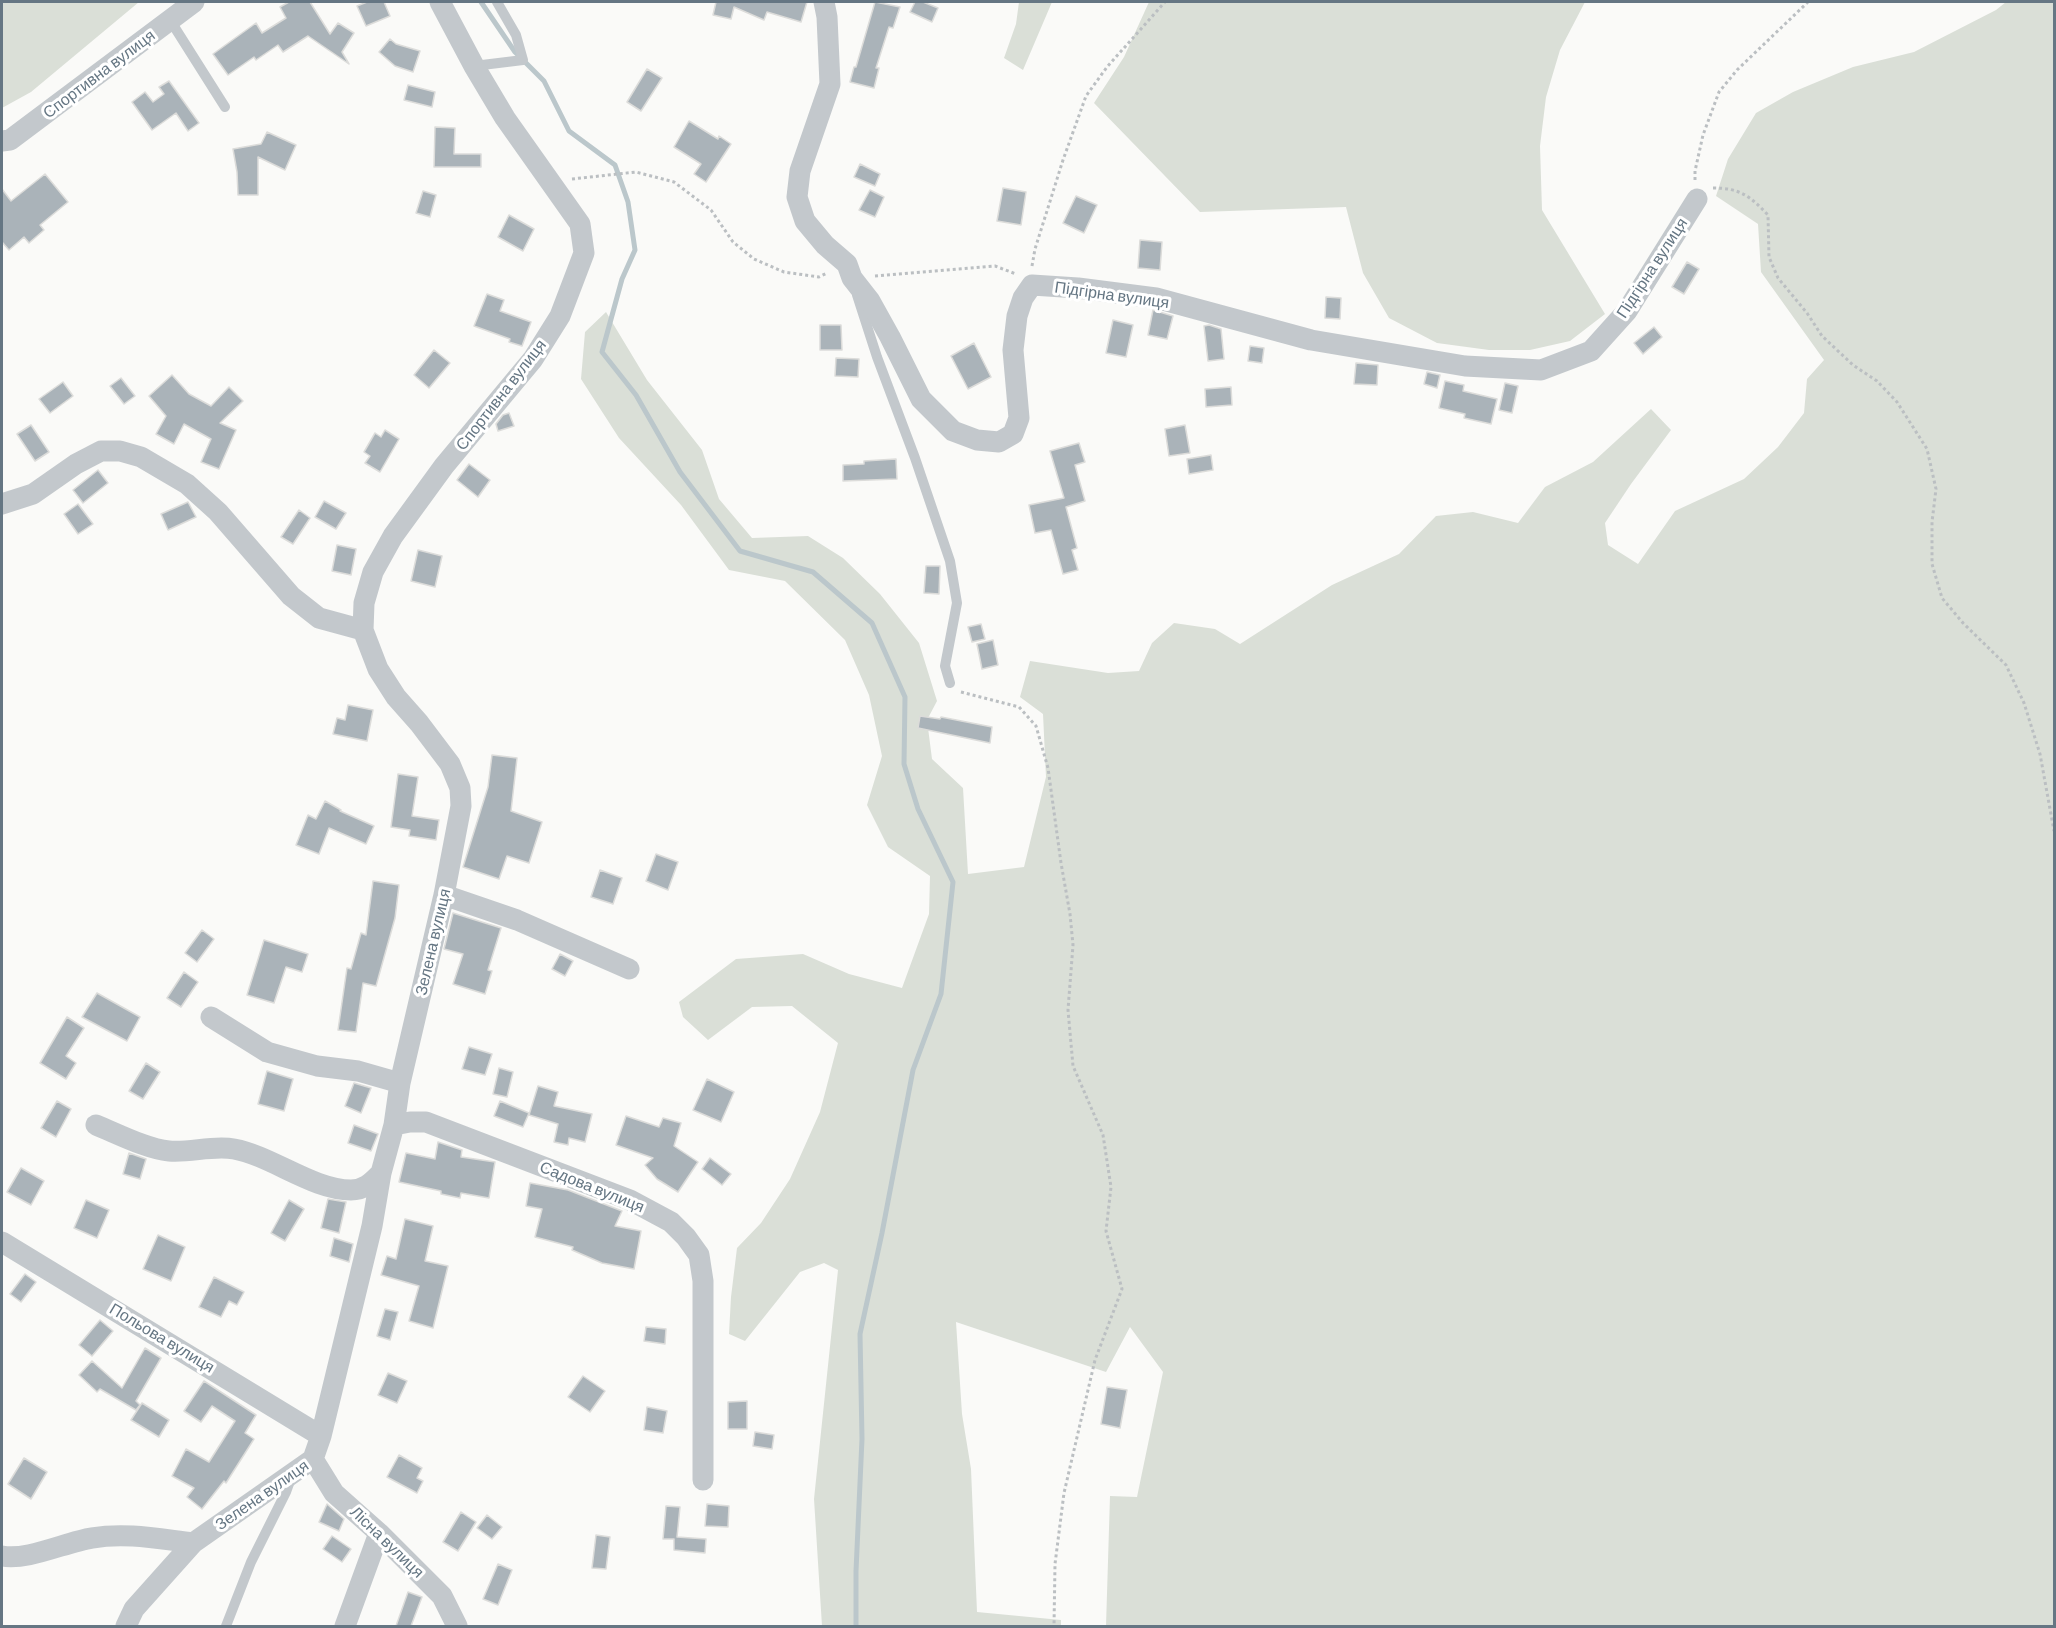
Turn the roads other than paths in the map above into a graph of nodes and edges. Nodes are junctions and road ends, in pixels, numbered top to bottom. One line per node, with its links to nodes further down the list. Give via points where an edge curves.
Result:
1 (194, 2): 5 (street, Спортивна вулиця)
2 (440, 2): 6 (street, Спортивна вулиця)
3 (497, 2): 6 (lane, via 516,35 523,60)
4 (824, 2): 10 (street, Підгірна вулиця, via 830,84 800,171 797,197 805,221)
5 (170, 20): 7 (lane); 8 (street, Спортивна вулиця)
6 (474, 66): 12 (street, Спортивна вулиця, via 523,145 580,224 584,253 560,316 533,359 444,466 393,536 373,572 364,603)
7 (225, 107)
8 (4, 145)
9 (1697, 200): 10 (street, Підгірна вулиця, via 1634,301 1591,351 1541,370 1466,366 1311,339 1156,298 1032,285 1017,316 1013,350 1019,418 1013,434 999,442 977,440 953,431 921,399)
10 (850, 271): 13 (lane, via 950,561 957,603 945,666)
11 (2, 504): 12 (street, via 33,494 101,451 141,457 186,484 218,512 291,596 318,618)
12 (363, 630): 14 (street, Зелена вулиця, via 378,669 450,764 460,788 461,806)
13 (950, 683)
14 (444, 895): 15 (street, via 517,920); 17 (street, Зелена вулиця)
15 (629, 969)
16 (211, 1017): 17 (street, via 267,1052)
17 (400, 1083): 19 (street, Зелена вулиця)
18 (96, 1125): 20 (street, via 153,1149 172,1152 232,1148 326,1185 351,1190 368,1186)
19 (394, 1125): 20 (street, Зелена вулиця); 25 (street, Садова вулиця, via 426,1122 630,1200 671,1222 686,1237 699,1255 703,1281)
20 (381, 1173): 22 (street, Зелена вулиця, via 372,1226)
21 (2, 1242): 22 (street, Польова вулиця)
22 (321, 1436): 23 (street, Зелена вулиця)
23 (313, 1459): 24 (street, Зелена вулиця); 26 (street, Лісна вулиця, via 334,1492)
24 (293, 1472): 27 (street, Зелена вулиця); 30 (lane)
25 (703, 1480)
26 (379, 1533): 31 (street); 32 (street, Лісна вулиця, via 442,1596)
27 (193, 1544): 28 (street, via 121,1534 36,1553); 29 (street, Зелена вулиця, via 134,1609)
28 (2, 1556)
29 (126, 1626)
30 (226, 1626)
31 (345, 1626)
32 (457, 1626)

